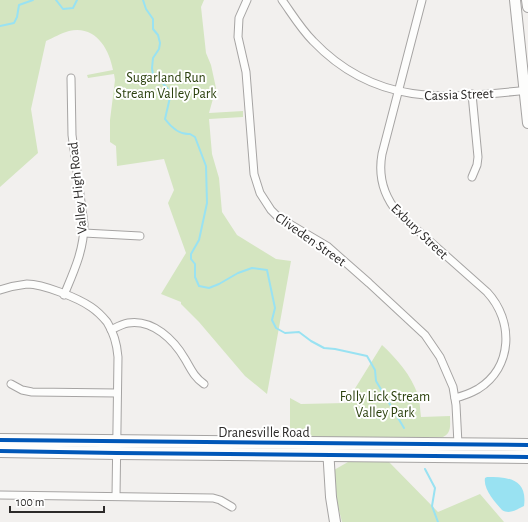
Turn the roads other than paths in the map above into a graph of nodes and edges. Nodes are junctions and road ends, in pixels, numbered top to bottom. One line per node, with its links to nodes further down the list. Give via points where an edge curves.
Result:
1 (247, 0): 21 (street, Cliveden Street, via 240,18 238,38 246,72 254,174 264,202 278,217 327,246 425,335 447,370)
2 (282, 0): 9 (street, Cassia Street, via 313,41 338,63 367,80)
3 (422, 0): 9 (street, Exbury Street)
4 (515, 0): 8 (main road)
5 (527, 0): 6 (main road)
6 (528, 7)
7 (71, 78): 13 (street, Valley High Road, via 72,135)
8 (526, 90): 10 (street, Cassia Street); 11 (main road)
9 (398, 92): 10 (street, Cassia Street, via 430,96); 21 (street, Exbury Street, via 381,162 381,181 387,198 398,213 492,298 501,312 506,329 503,355 498,369 479,388)
10 (472, 94): 12 (street, via 478,157 478,165)
11 (528, 123)
12 (472, 177)
13 (84, 233): 14 (street); 16 (street, Valley High Road, via 79,260)
14 (140, 236)
15 (0, 290): 16 (street, via 27,284)
16 (64, 295): 17 (street, via 92,308 100,314)
17 (111, 330): 19 (street, via 133,322 158,329 174,343 193,374); 20 (street, via 118,357)
18 (11, 384): 20 (street, via 32,392)
19 (204, 384)
20 (117, 393): 25 (street)
21 (455, 398): 23 (street, Cliveden Street)
22 (0, 440): 25 (main road, Dranesville Road)
23 (458, 444): 24 (main road, Dranesville Road); 26 (main road, Dranesville Road)
24 (528, 445)
25 (117, 448): 26 (main road, Dranesville Road); 27 (main road, Dranesville Road); 30 (street)
26 (328, 449): 28 (main road, Dranesville Road); 32 (main road)
27 (0, 451)
28 (528, 456)
29 (0, 495): 30 (street)
30 (116, 496): 31 (street, via 213,498)
31 (232, 507)
32 (335, 522)

